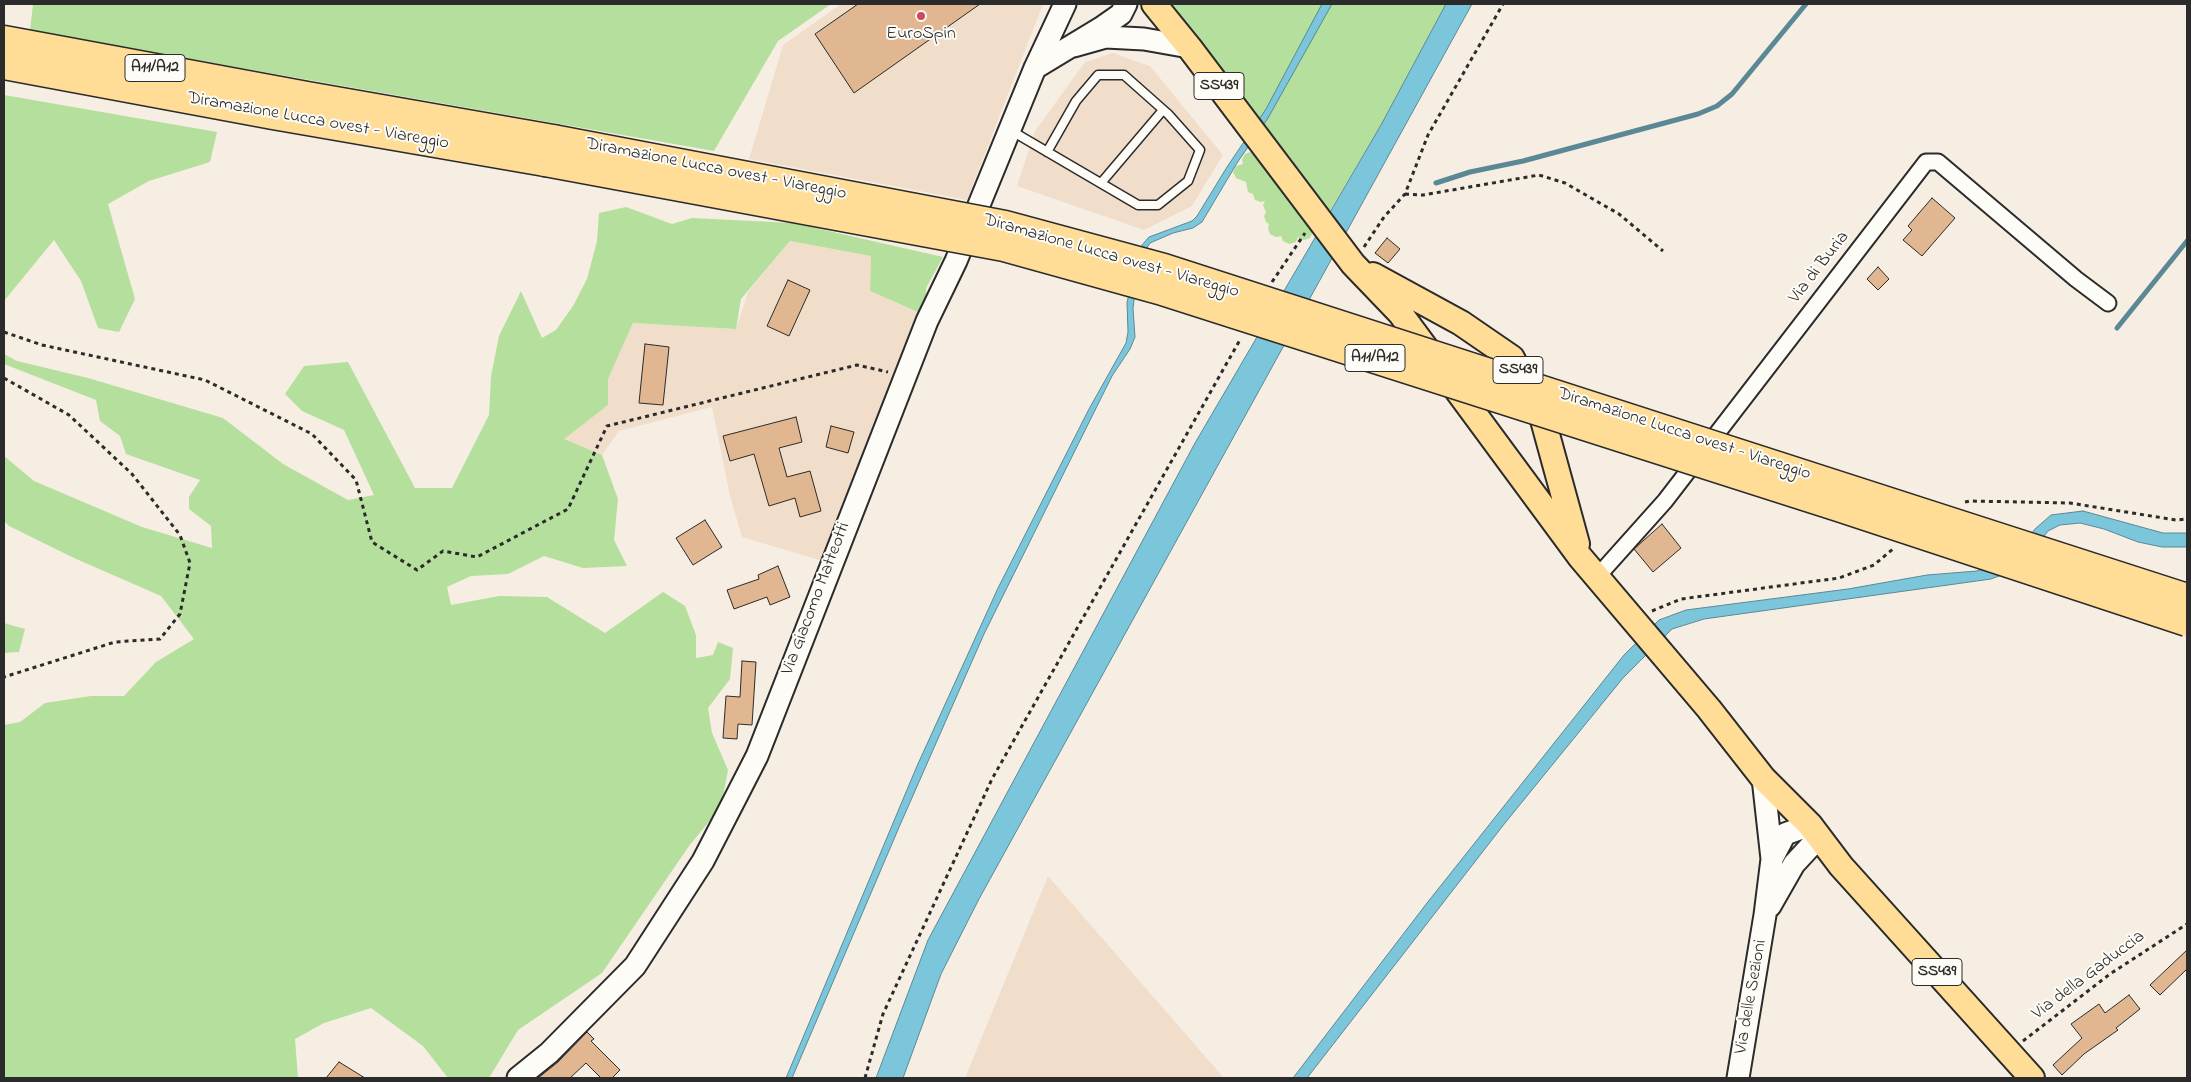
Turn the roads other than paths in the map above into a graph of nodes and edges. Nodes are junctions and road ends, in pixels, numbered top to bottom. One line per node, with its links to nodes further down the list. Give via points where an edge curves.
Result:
1 (1065, 4): 8 (main road, Via Giacomo Matteotti)
2 (1126, 4): 5 (main road, via 1121,14)
3 (1154, 4): 6 (main road, SS439)
4 (4, 40): 11 (highway, Diramazione Lucca ovest - Viareggio / A11/A12, via 306,96)
5 (1074, 46): 6 (main road, via 1106,37 1144,39); 8 (main road)
6 (1189, 47): 14 (main road, SS439)
7 (4, 65): 11 (highway, Diramazione Lucca ovest - Viareggio / A11/A12, via 273,115)
8 (1035, 68): 10 (main road, Via Giacomo Matteotti)
9 (1163, 110): 12 (lane, via 1124,75 1098,75 1076,101); 13 (lane); 13 (lane, via 1200,150 1188,181 1158,205 1138,205)
10 (1009, 130): 12 (lane); 26 (main road, Via Giacomo Matteotti, via 956,261 927,320 757,756 703,861 635,966 550,1054)
11 (549, 150): 18 (highway, Diramazione Lucca ovest - Viareggio / A11/A12, bridge, via 1005,225 1164,268); 19 (highway, Diramazione Lucca ovest - Viareggio / A11/A12, bridge, via 1004,247 1150,288)
12 (1047, 152): 13 (lane)
13 (1101, 183)
14 (1353, 264): 16 (main road, SS439, via 1400,313); 16 (main road, SS439, via 1461,323 1512,358 1543,420)
15 (2108, 302): 17 (street, Via di Buria, via 2076,279 1938,162 1926,162 1665,500)
16 (1580, 557): 17 (main road, SS439)
17 (1597, 577): 20 (main road, SS439)
18 (2187, 598)
19 (2187, 622)
20 (1764, 778): 21 (main road, SS439); 22 (main road, Via delle Sezioni)
21 (1815, 831): 22 (main road, Via delle Sezioni, via 1785,834); 23 (main road, Via delle Sezioni); 24 (main road, SS439)
22 (1772, 860): 25 (main road, Via delle Sezioni)
23 (1794, 864): 24 (main road, via 1816,858); 25 (main road, Via delle Sezioni)
24 (1841, 866): 28 (main road, SS439)
25 (1765, 915): 27 (main road, Via delle Sezioni)
26 (518, 1078)
27 (1738, 1078)
28 (2032, 1078)

